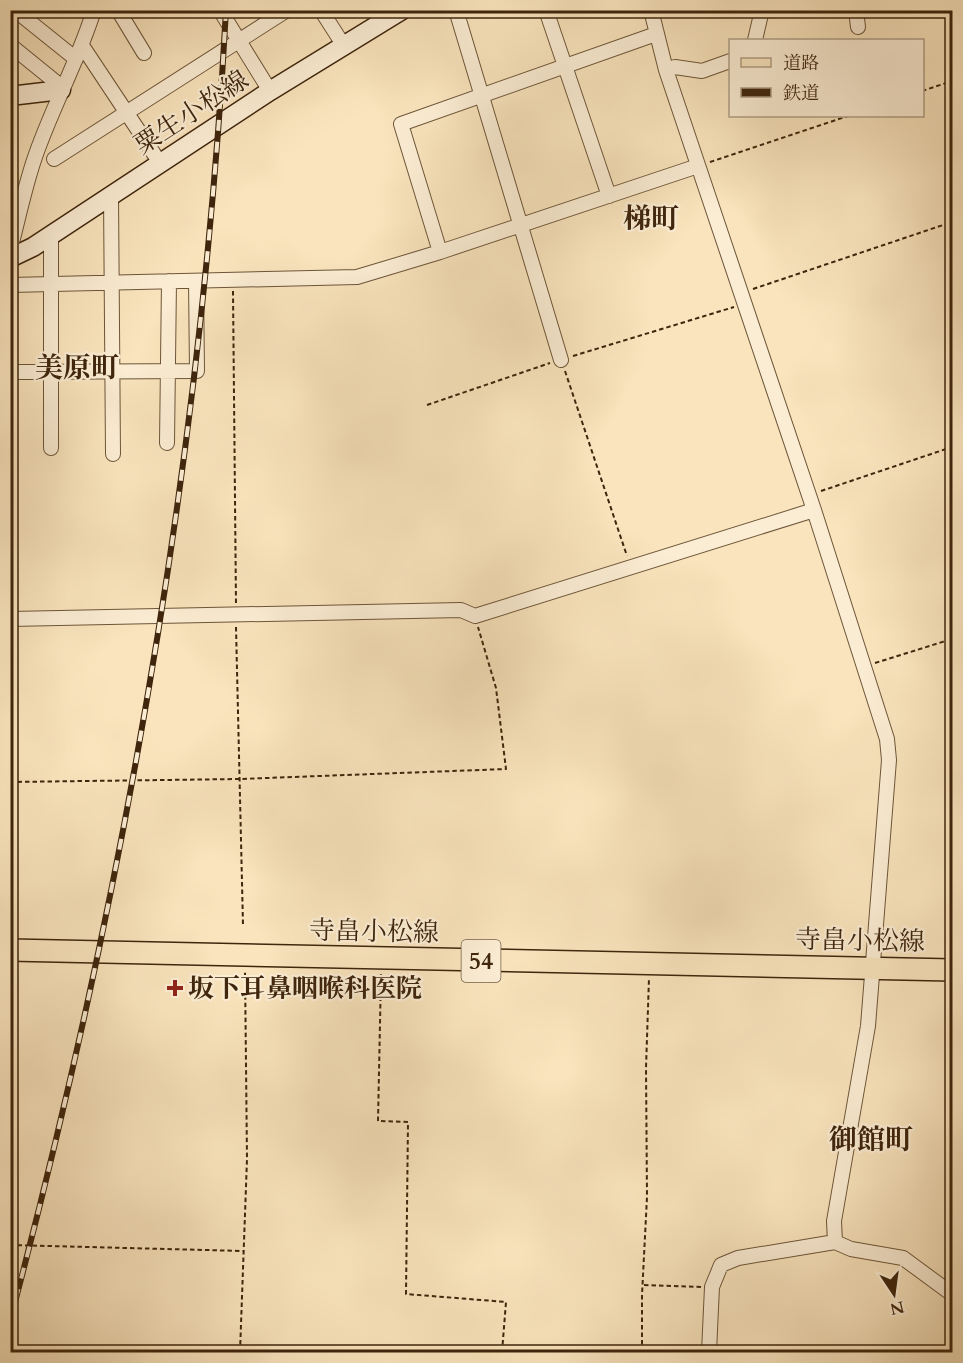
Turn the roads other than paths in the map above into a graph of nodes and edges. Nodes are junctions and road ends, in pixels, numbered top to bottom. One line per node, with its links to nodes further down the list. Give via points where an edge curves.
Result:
1 (15, 10): 19 (street)
2 (94, 10): 19 (street)
3 (118, 10): 20 (street)
4 (220, 10): 16 (street)
5 (287, 10): 16 (street)
6 (321, 10): 18 (street)
7 (402, 10): 18 (main road, 粟生小松線)
8 (456, 10): 26 (street)
9 (546, 10): 22 (street)
10 (651, 10): 14 (street)
11 (762, 10): 15 (street)
12 (856, 10): 13 (street)
13 (858, 27)
14 (656, 34): 22 (street); 23 (street)
15 (755, 39)
16 (238, 40): 25 (street); 28 (street)
17 (10, 45): 24 (street)
18 (344, 46): 25 (main road, 粟生小松線)
19 (80, 53): 24 (street); 28 (street)
20 (144, 53)
21 (729, 61): 23 (street, via 702,71 675,67)
22 (564, 68): 26 (street); 33 (street)
23 (666, 70): 31 (street)
24 (62, 89): 27 (main road); 36 (street, via 34,160)
25 (270, 90): 30 (main road, 粟生小松線)
26 (481, 95): 34 (street); 37 (street, via 401,124)
27 (10, 96)
28 (126, 111): 29 (street); 30 (street)
29 (54, 159)
30 (160, 163): 32 (main road, 粟生小松線)
31 (698, 166): 33 (street); 52 (street)
32 (111, 195): 35 (main road, 粟生小松線); 41 (street)
33 (609, 196): 34 (street)
34 (523, 226): 37 (street); 44 (street)
35 (51, 235): 38 (main road, 粟生小松線); 42 (street)
36 (10, 250)
37 (440, 252): 39 (street, via 357,277)
38 (10, 258)
39 (196, 280): 40 (street); 46 (street, via 197,371)
40 (169, 281): 41 (street); 46 (street)
41 (111, 282): 42 (street); 45 (street)
42 (51, 284): 43 (street); 48 (street)
43 (10, 285)
44 (561, 360)
45 (112, 371): 46 (street); 48 (street); 51 (street)
46 (168, 371): 49 (street)
47 (10, 372): 48 (street)
48 (51, 372): 50 (street)
49 (167, 443)
50 (51, 448)
51 (113, 454)
52 (814, 510): 53 (street, via 475,616 460,610); 55 (street, via 887,739 889,760)
53 (10, 619)
54 (10, 950): 55 (main road, 寺畠小松線 / 54)
55 (871, 966): 56 (main road, 寺畠小松線 / 54); 57 (street, via 868,1026 834,1221)
56 (952, 970)
57 (835, 1242): 58 (street, via 850,1249 903,1258); 59 (street, via 738,1258 721,1265 712,1287)
58 (952, 1294)
59 (710, 1353)

